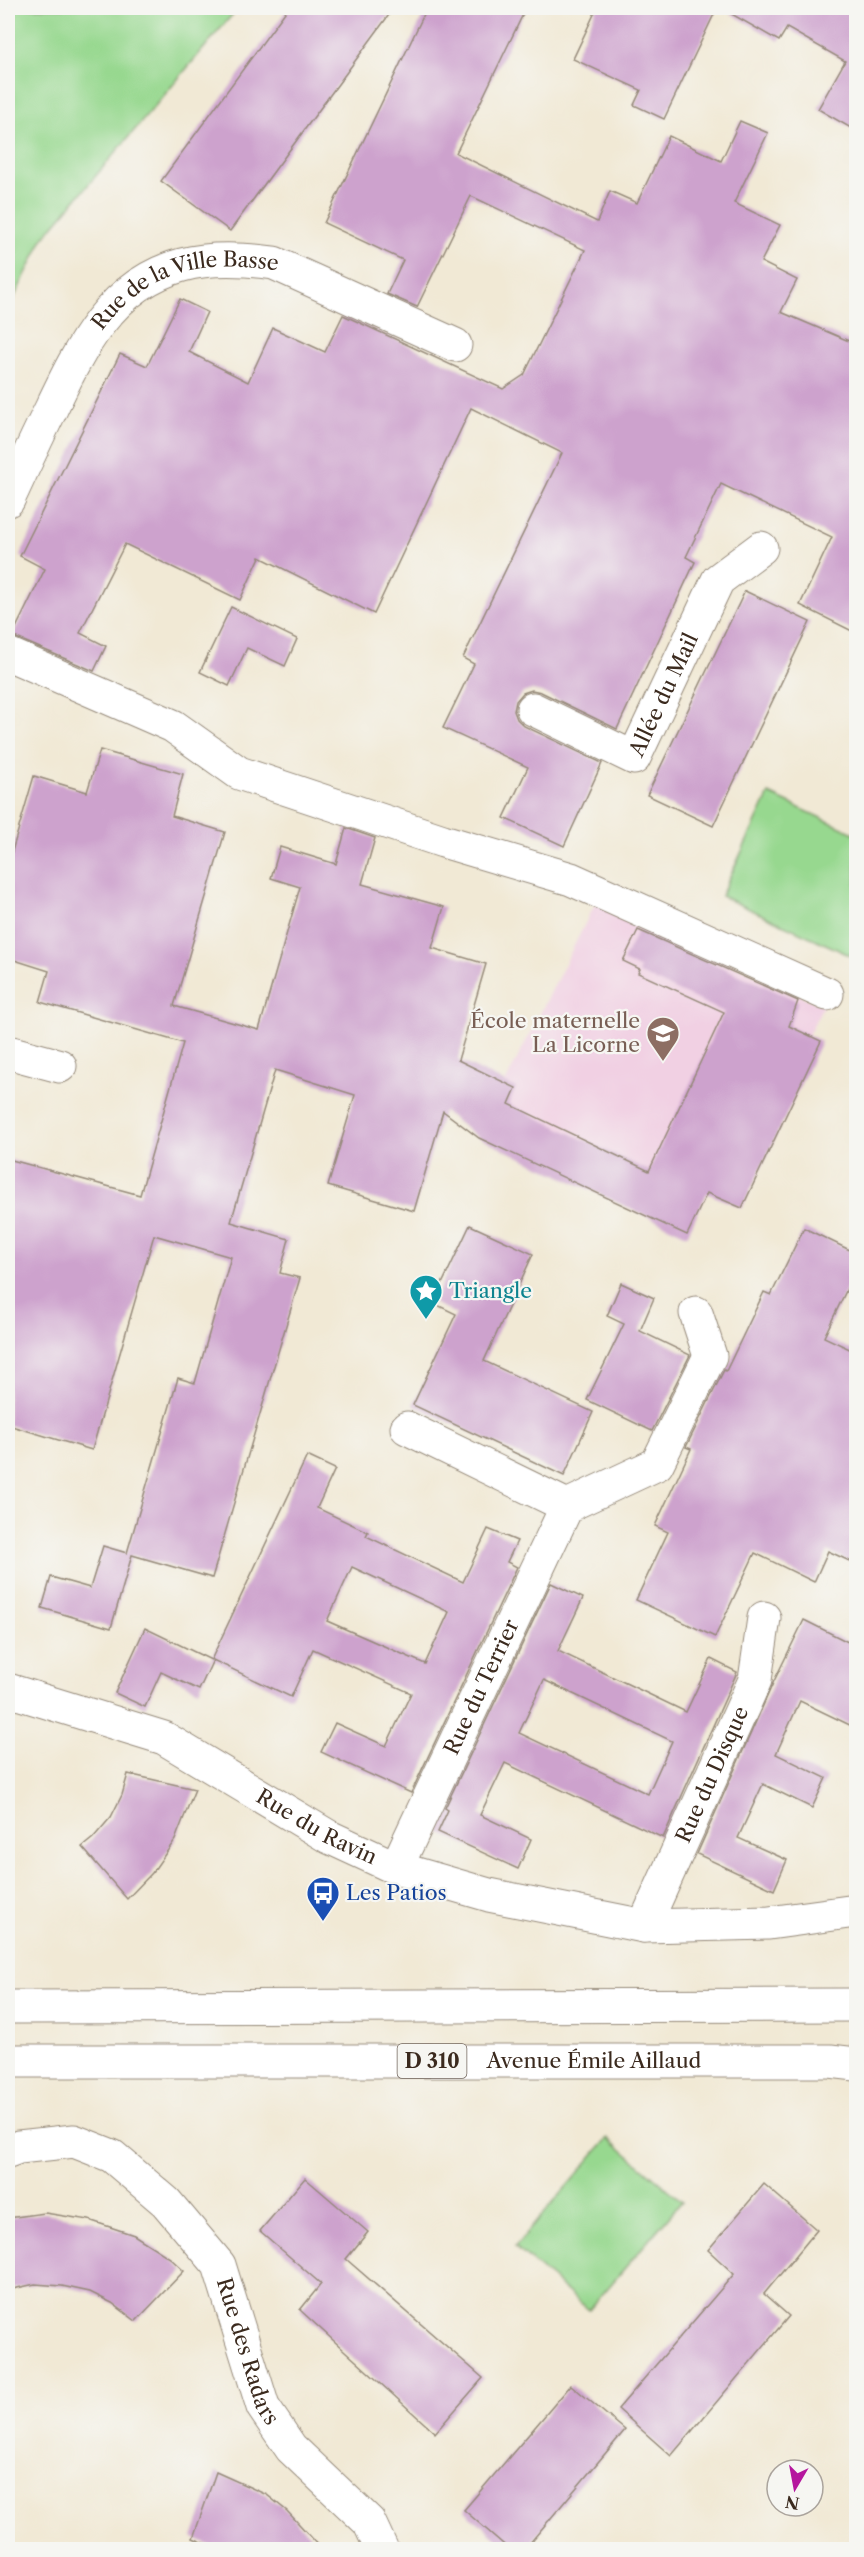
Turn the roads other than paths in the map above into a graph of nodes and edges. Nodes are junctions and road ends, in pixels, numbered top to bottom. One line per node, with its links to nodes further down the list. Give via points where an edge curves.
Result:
1 (456, 345): 2 (street, Rue de la Ville Basse, via 274,263 217,260 183,264 127,292 106,312 75,360)
2 (8, 500)
3 (761, 548): 5 (street, Allée du Mail, via 718,580 634,758)
4 (8, 654): 6 (street, via 173,726 239,773 571,879)
5 (533, 709)
6 (827, 994)
7 (8, 1052): 8 (street)
8 (60, 1066)
9 (696, 1313): 11 (street, via 710,1356 657,1464)
10 (407, 1428): 11 (street)
11 (567, 1506): 14 (street, Rue du Terrier)
12 (764, 1618): 16 (street, Rue du Disque, via 754,1680)
13 (8, 1690): 14 (street, Rue du Ravin, via 164,1738 328,1837)
14 (396, 1868): 16 (street, Rue du Ravin, via 489,1895)
15 (856, 1911): 16 (street, Rue du Ravin, via 769,1923)
16 (644, 1926)
17 (856, 2005): 18 (street)
18 (8, 2007)
19 (8, 2061): 20 (street, Avenue Émile Aillaud / D 310)
20 (856, 2064)
21 (8, 2151): 22 (street, Rue des Radars, via 74,2141 112,2156 166,2202 219,2265 263,2407 291,2448 369,2522)
22 (382, 2550)

